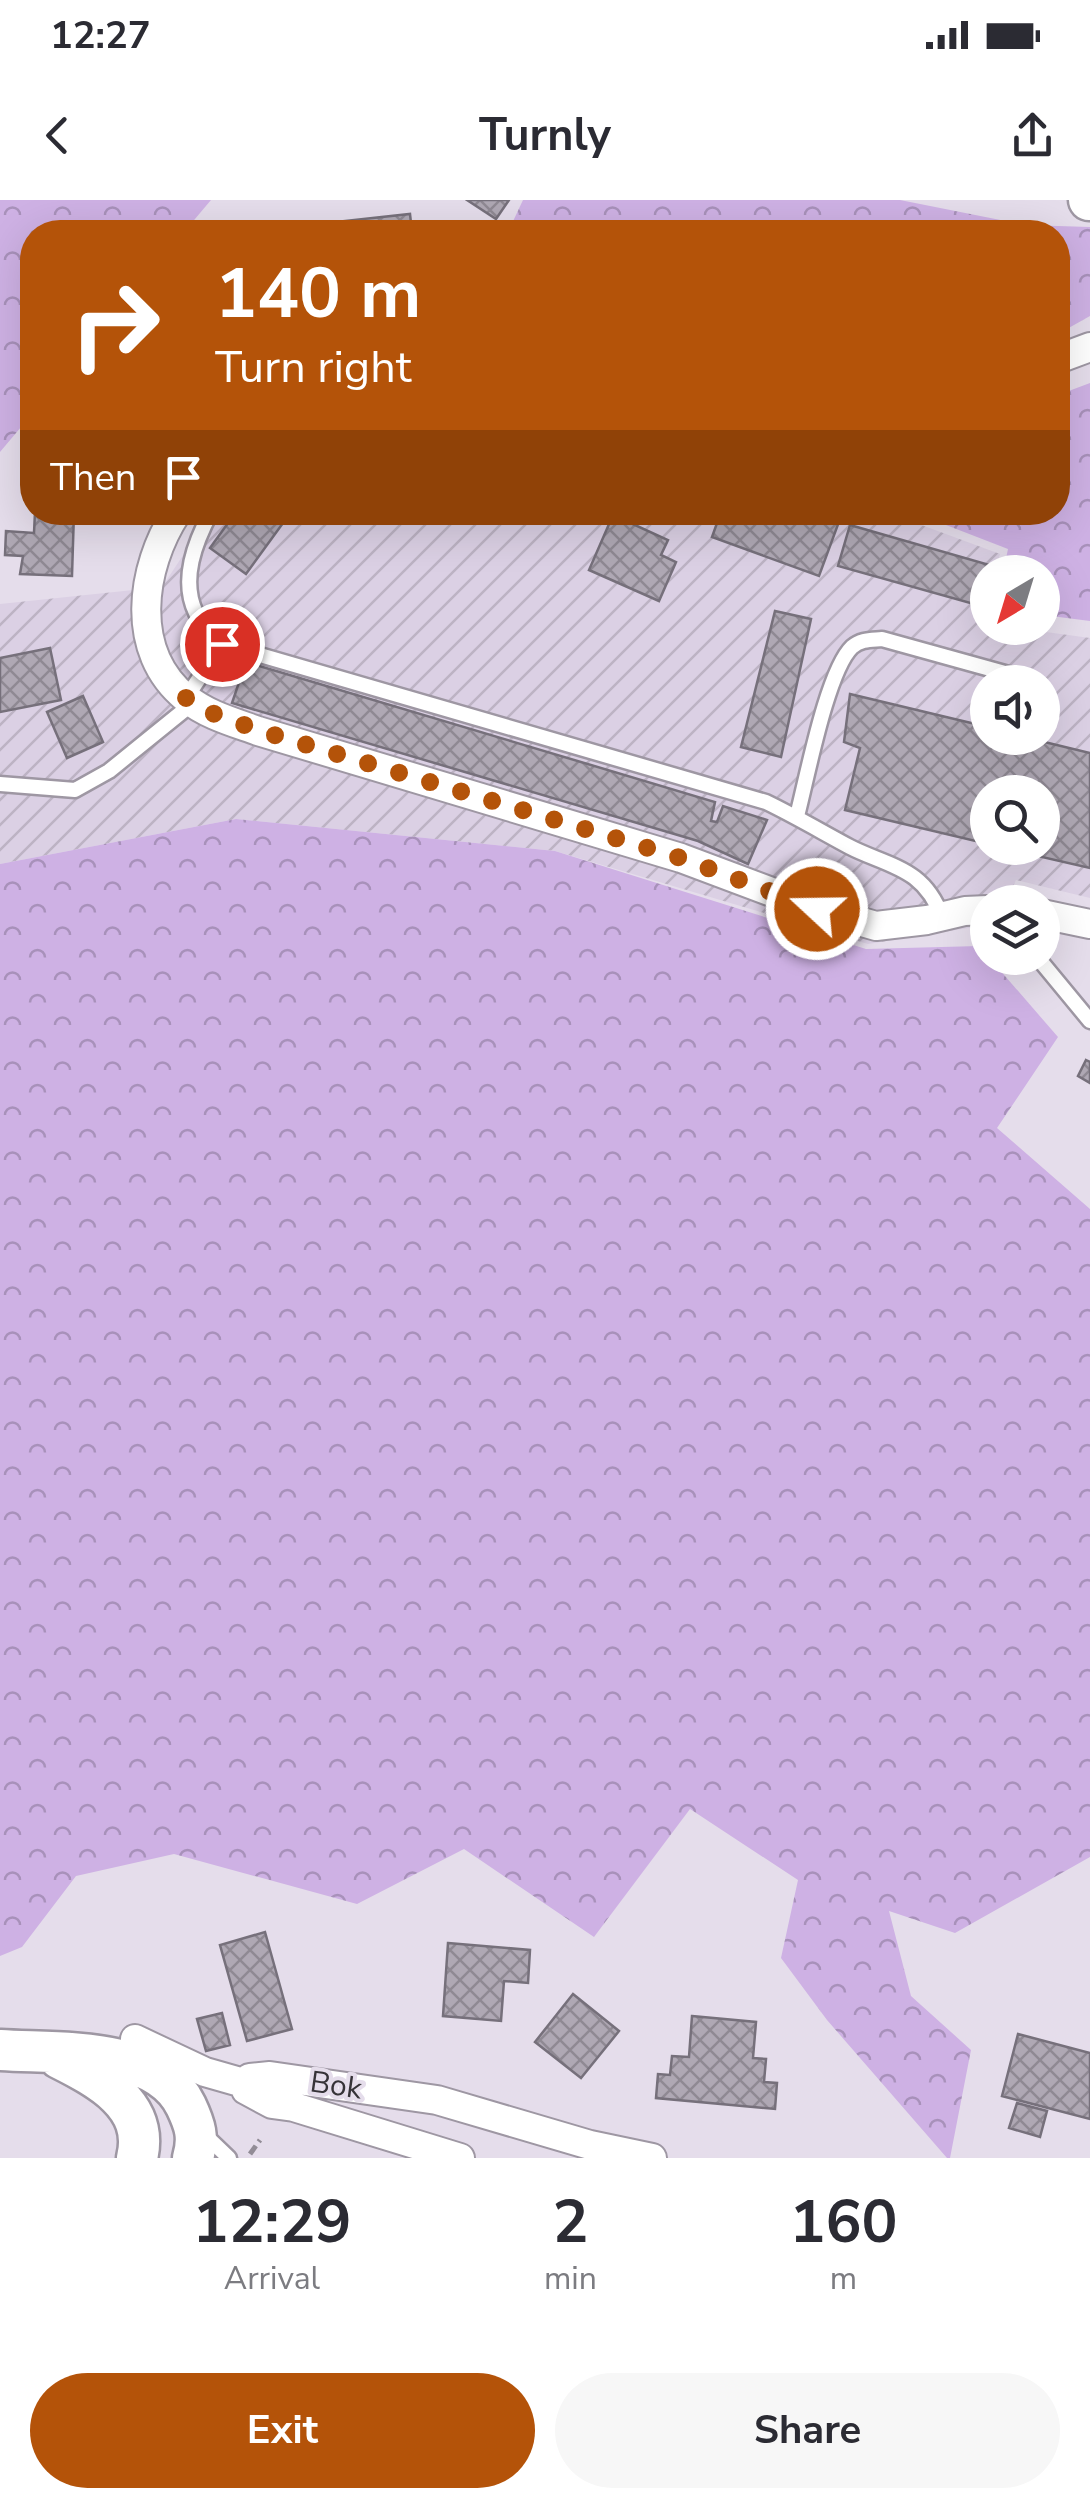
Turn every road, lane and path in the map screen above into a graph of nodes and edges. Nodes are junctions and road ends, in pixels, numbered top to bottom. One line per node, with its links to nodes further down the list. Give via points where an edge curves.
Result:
1 (170, 525): 5 (street, via 159,544 145,620 158,666)
2 (204, 525): 3 (lane, via 189,577 196,614)
3 (222, 644): 5 (lane); 7 (lane)
4 (978, 665): 7 (lane, via 882,640 851,648 831,685)
5 (189, 701): 6 (lane, via 109,771 75,790); 8 (street, via 258,730 681,858 876,926)
6 (0, 784)
7 (797, 816): 8 (lane, via 910,874 937,902)
8 (970, 916)
9 (1060, 918): 10 (street)
10 (1090, 924)
11 (1052, 975): 12 (lane)
12 (1090, 1021)
13 (135, 2038): 16 (street)
14 (0, 2050): 15 (main road)
15 (51, 2054): 18 (main road, via 95,2056 166,2080 180,2095); 19 (main road, via 94,2075 136,2116)
16 (247, 2084): 22 (street, Bok, via 246,2090 272,2104); 23 (street, Bok, via 270,2076 437,2100)
17 (260, 2140): 21 (path)
18 (194, 2142): 20 (lane)
19 (137, 2158)
20 (229, 2158)
21 (247, 2158)
22 (460, 2158)
23 (652, 2158)

